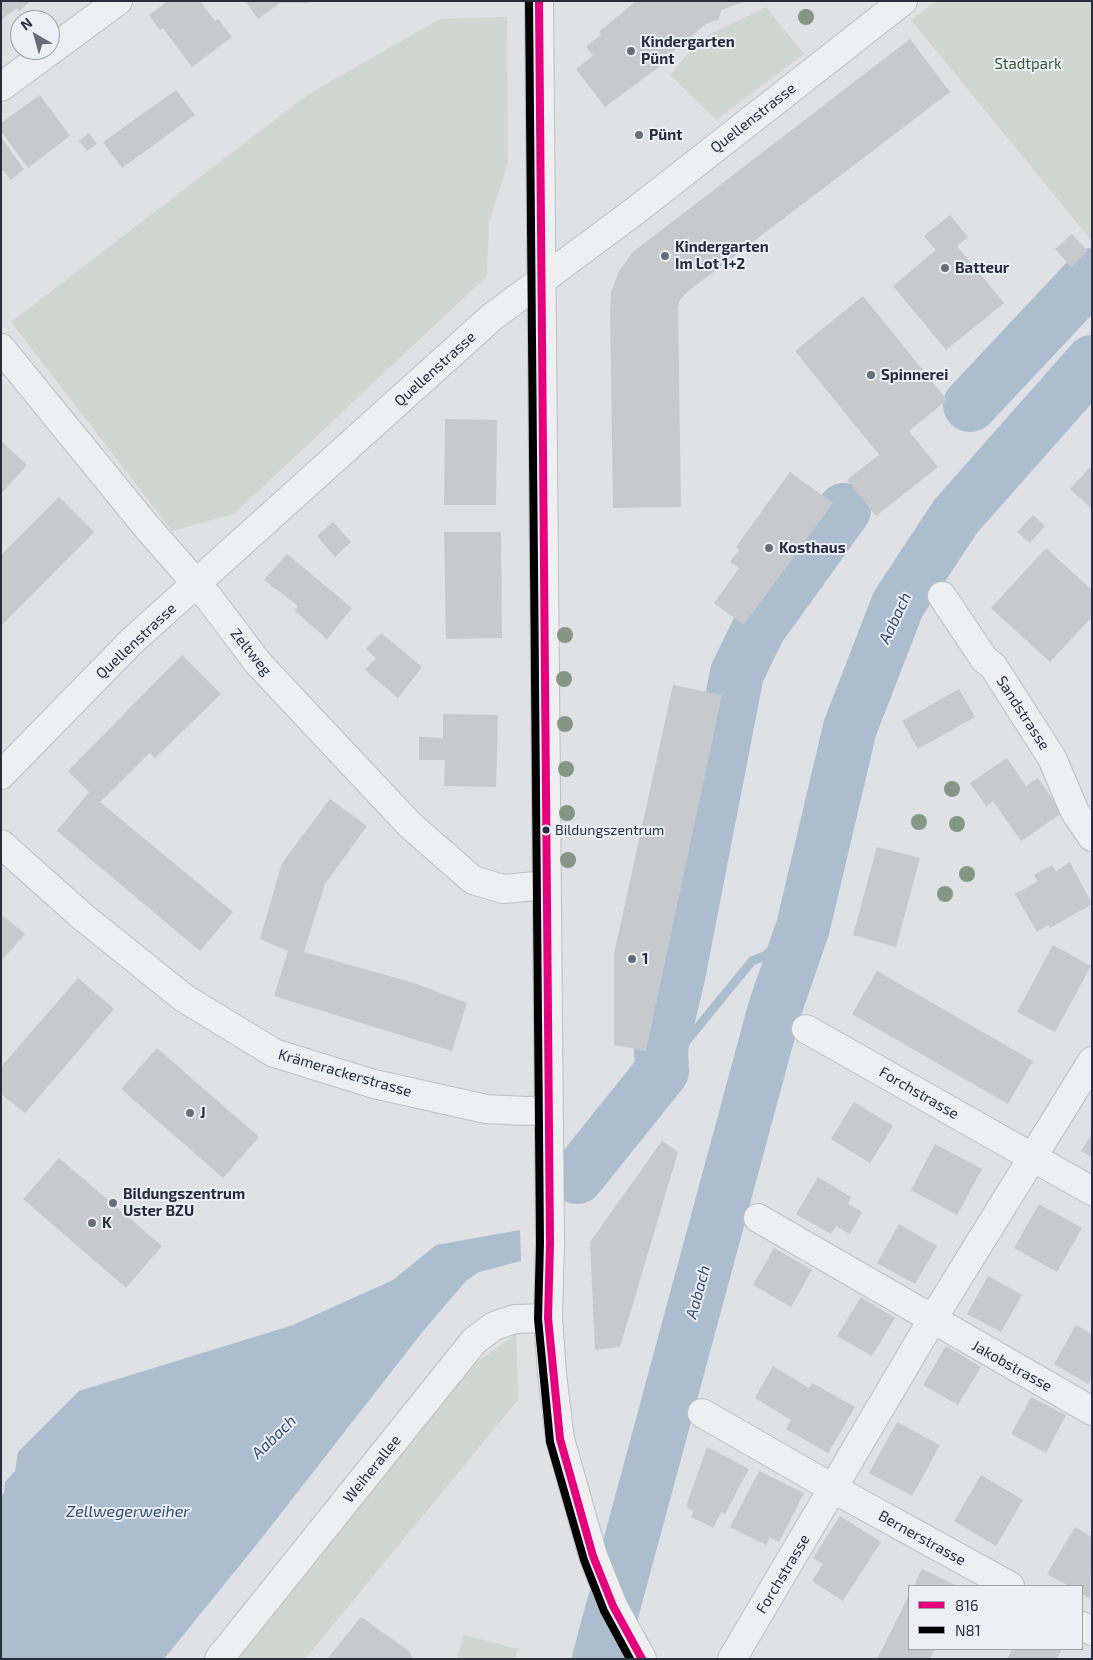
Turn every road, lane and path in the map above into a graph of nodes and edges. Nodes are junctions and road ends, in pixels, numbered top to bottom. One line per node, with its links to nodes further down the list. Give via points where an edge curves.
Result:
1 (118, 1): 4 (street)
2 (539, 1): 5 (street)
3 (903, 1): 5 (street, Quellenstrasse, via 635,211)
4 (1, 86)
5 (541, 280): 7 (street, Quellenstrasse, via 492,317); 12 (street)
6 (1, 348): 7 (street, Zeltweg)
7 (197, 584): 9 (street, Quellenstrasse, via 132,641); 12 (street, Zeltweg, via 258,663 410,825 466,874 474,880 504,889)
8 (942, 596): 10 (street, Sandstrasse, via 985,660 993,666 1052,758 1076,812)
9 (1, 776)
10 (1092, 837)
11 (1, 844): 15 (street, Krämerackerstrasse, via 83,917 184,998 274,1053 374,1084 486,1109)
12 (547, 885): 15 (street)
13 (806, 1028): 16 (street, Forchstrasse)
14 (1092, 1061): 16 (street, Forchstrasse)
15 (548, 1110): 19 (street)
16 (1032, 1158): 17 (street, Forchstrasse); 20 (street, Forchstrasse)
17 (1092, 1191)
18 (758, 1218): 20 (street)
19 (548, 1318): 25 (street, via 560,1438 593,1556 613,1606); 26 (street, Weiherallee, via 515,1318 494,1326 474,1341)
20 (932, 1320): 21 (street, Jakobstrasse); 23 (street, Forchstrasse)
21 (1092, 1411)
22 (702, 1413): 23 (street)
23 (834, 1490): 24 (street, Bernerstrasse); 27 (street, Forchstrasse)
24 (1008, 1585)
25 (638, 1654)
26 (220, 1659)
27 (732, 1659)

